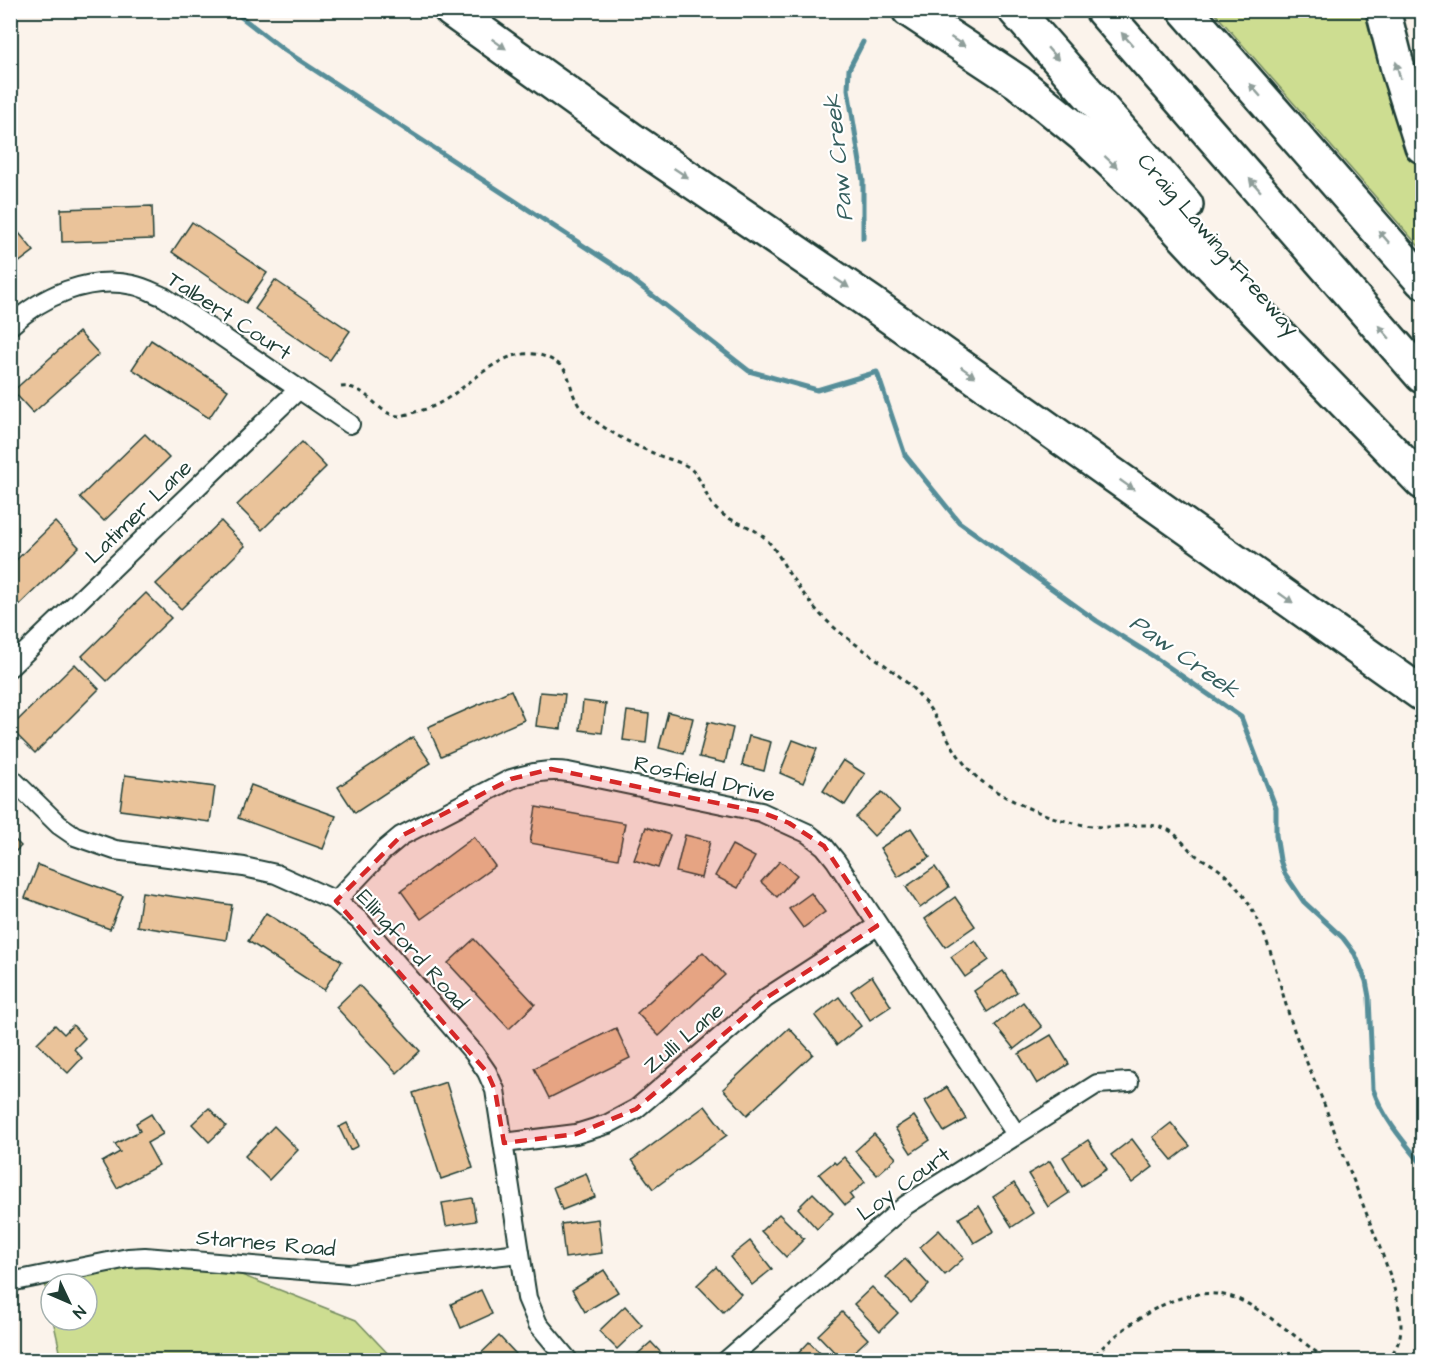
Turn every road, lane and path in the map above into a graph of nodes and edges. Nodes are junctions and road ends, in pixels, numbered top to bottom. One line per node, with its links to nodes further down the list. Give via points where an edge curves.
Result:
1 (451, 10): 16 (highway, one-way to 16)
2 (909, 10): 14 (highway, one-way to 14, via 1018,82 1083,135)
3 (1015, 10): 14 (highway, Craig Lawing Freeway, one-way to 14)
4 (1102, 10): 10 (highway, one-way to 4)
5 (1185, 10): 8 (highway, one-way to 5)
6 (1383, 10): 7 (highway, one-way to 6)
7 (1422, 146)
8 (1422, 281)
9 (10, 326): 12 (street, Talbert Court, via 33,306 79,287 104,283 134,285 164,297)
10 (1422, 376)
11 (341, 387): 29 (path, via 356,388 387,413 399,416 440,403 485,370 511,357 529,352 547,357 570,376 579,407 592,419 654,454 685,464 700,478 712,506 764,537 819,613 917,693 979,779 1026,806 1079,824 1106,828 1164,827 1226,876 1242,892 1257,918 1293,1028 1392,1284 1402,1330 1399,1344)
12 (299, 389): 13 (street, Talbert Court); 15 (street, Latimer Lane)
13 (350, 424)
14 (1422, 480)
15 (10, 667)
16 (1422, 694)
17 (10, 777): 18 (street, Ellingford Road, via 58,825 75,836 115,850 276,874)
18 (336, 901): 19 (street, Rosfield Drive, via 383,852 417,826 511,779 551,770 761,812 789,823 824,846); 22 (street, Ellingford Road, via 378,941 480,1062 495,1090)
19 (877, 926): 21 (street, Rosfield Drive); 22 (street, Zulli Lane, via 766,998 636,1109 608,1124 576,1134)
20 (1129, 1082): 21 (street, Loy Court, via 1097,1084)
21 (1016, 1134): 25 (street, Loy Court, via 906,1205)
22 (504, 1143): 23 (street, Ellingford Road)
23 (520, 1253): 24 (street, Starnes Road, via 350,1274 145,1257); 26 (street, Ellingford Road, via 527,1298 538,1324)
24 (10, 1282)
25 (737, 1358)
26 (568, 1360)
27 (1089, 1360): 28 (path, via 1131,1324 1184,1297 1202,1294 1237,1299)
28 (1327, 1360)
29 (1386, 1360)

